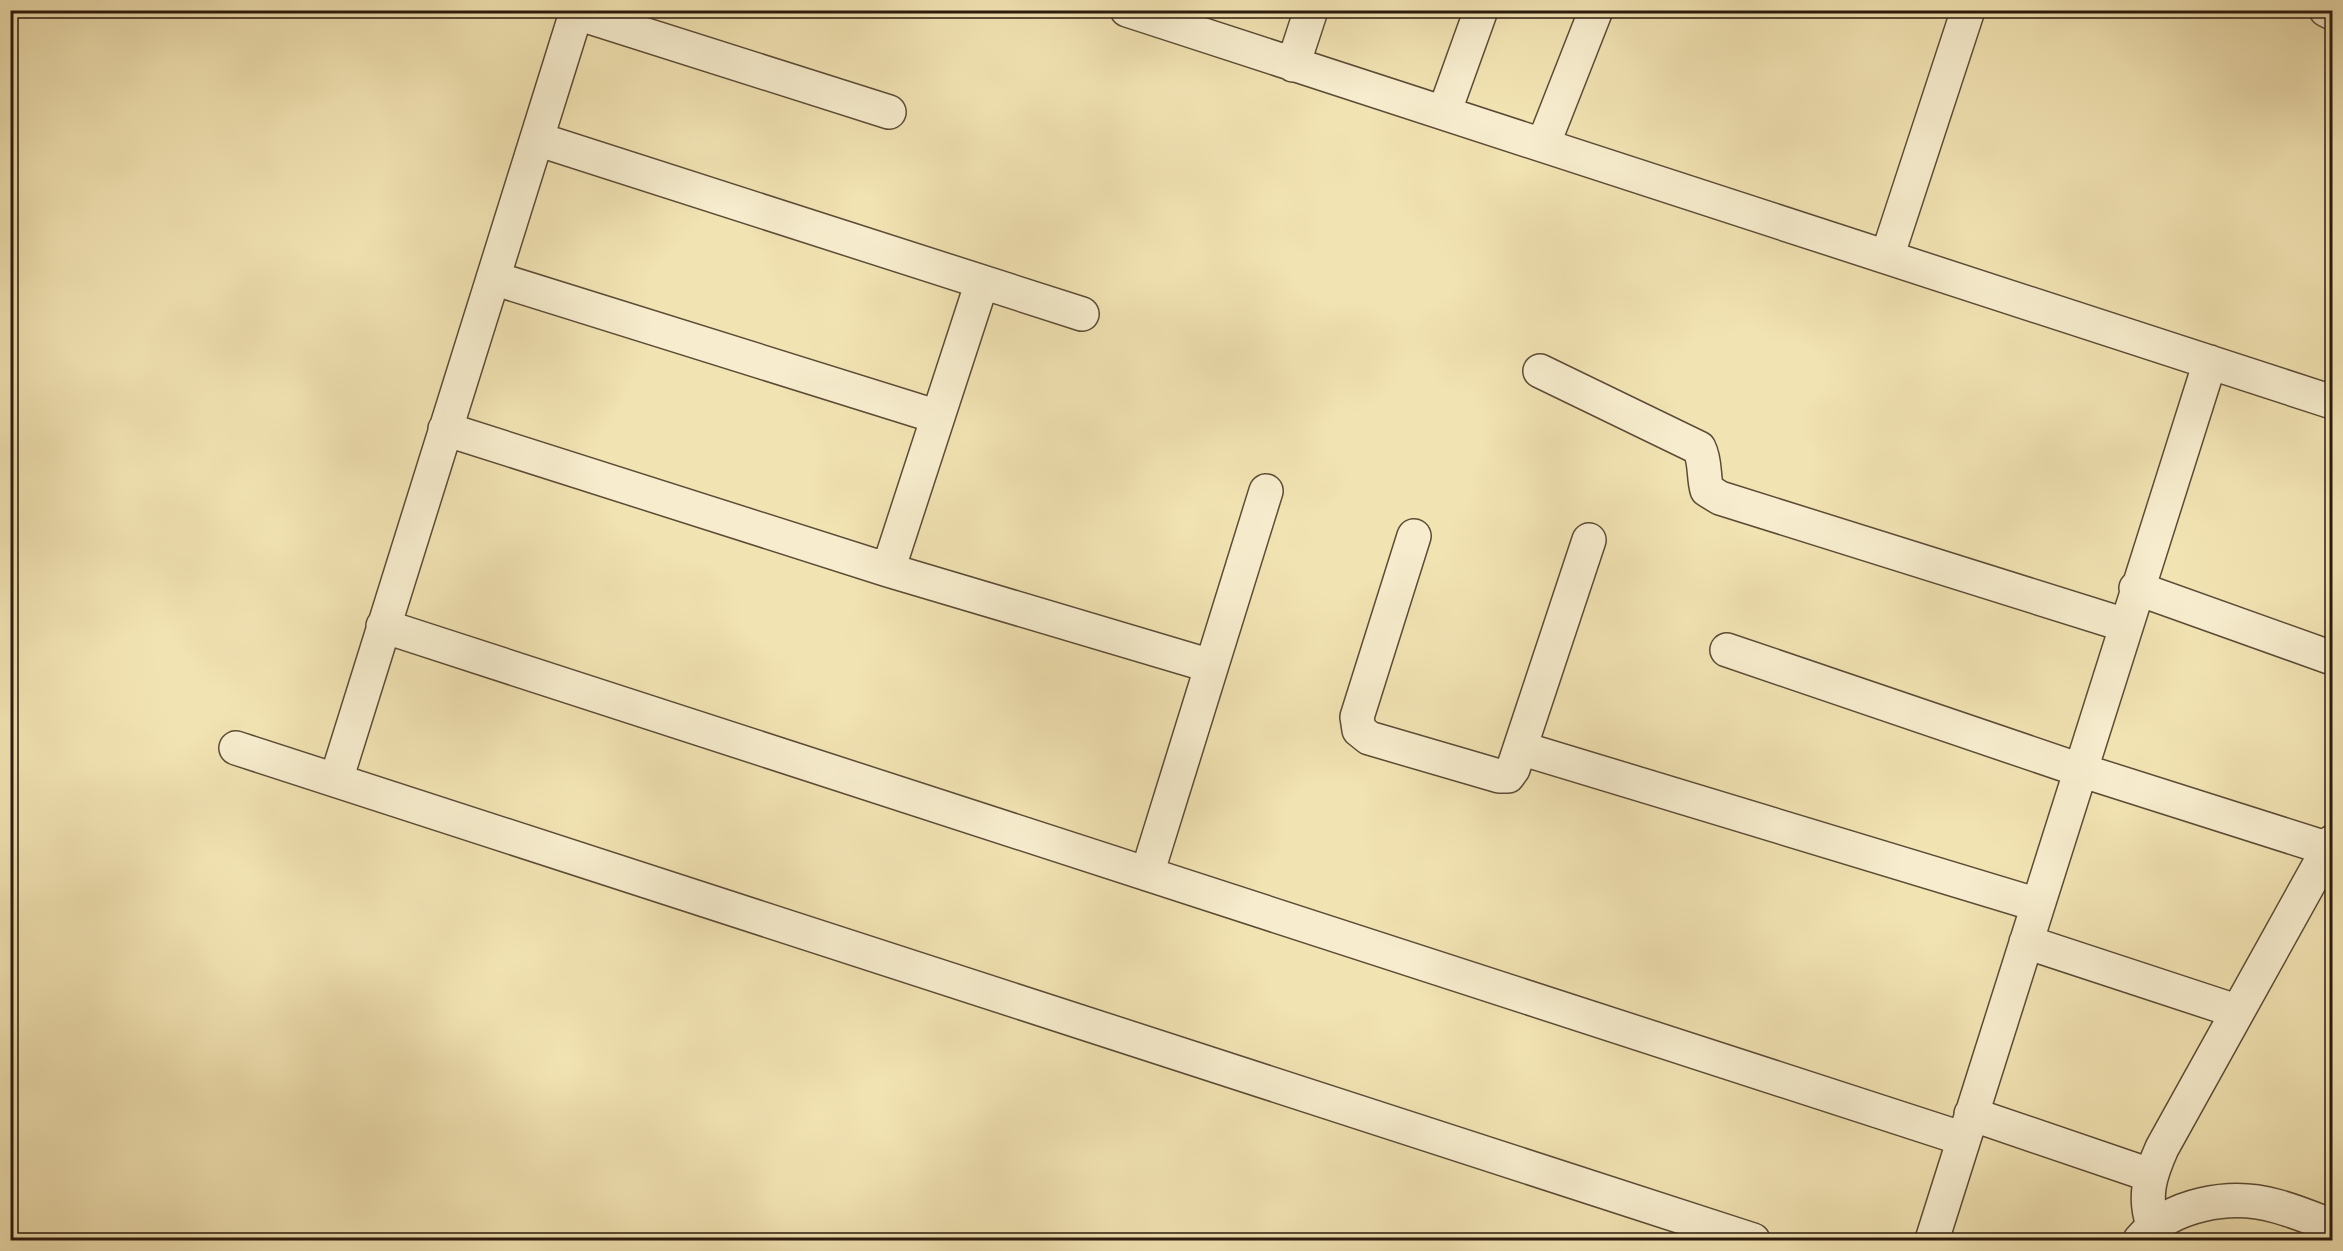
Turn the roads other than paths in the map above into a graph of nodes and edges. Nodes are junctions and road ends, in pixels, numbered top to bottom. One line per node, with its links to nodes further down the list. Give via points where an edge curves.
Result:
1 (1127, 10): 9 (street)
2 (1311, 10): 9 (street)
3 (1480, 10): 11 (street)
4 (1596, 10): 13 (street)
5 (1968, 10): 14 (street)
6 (2325, 10): 8 (street)
7 (577, 12): 10 (street); 12 (street)
8 (2332, 13)
9 (1293, 64): 11 (street)
10 (889, 112)
11 (1444, 113): 13 (street)
12 (537, 139): 15 (street); 16 (street)
13 (1543, 145): 14 (street)
14 (1887, 257): 18 (street)
15 (493, 278): 21 (street); 22 (street)
16 (982, 282): 17 (street); 21 (street)
17 (1082, 314)
18 (2210, 362): 20 (street); 27 (street)
19 (1540, 371): 29 (street, via 1699,448 1705,459 1707,490 1720,498)
20 (2332, 402)
21 (938, 417): 26 (street)
22 (445, 429): 26 (street); 28 (street)
23 (1266, 491): 32 (street)
24 (1414, 536): 34 (street, via 1357,717 1359,730 1369,738 1499,776 1508,776)
25 (1589, 540): 34 (street)
26 (888, 570): 32 (street)
27 (2136, 588): 29 (street); 31 (street)
28 (383, 626): 36 (street); 38 (street)
29 (2125, 626): 35 (street)
30 (1727, 650): 35 (street)
31 (2332, 658)
32 (1211, 666): 38 (street)
33 (236, 748): 36 (street)
34 (1520, 748): 39 (street)
35 (2080, 770): 37 (street); 39 (street)
36 (336, 780): 46 (street)
37 (2331, 846): 41 (street)
38 (1146, 874): 42 (street)
39 (2038, 905): 40 (street)
40 (2026, 942): 41 (street); 42 (street)
41 (2236, 1011): 43 (street)
42 (1967, 1127): 43 (street); 47 (street)
43 (2150, 1175): 45 (street)
44 (2332, 1226): 45 (street, via 2274,1205 2222,1201 2184,1209)
45 (2146, 1233)
46 (1753, 1240)
47 (1932, 1240)

